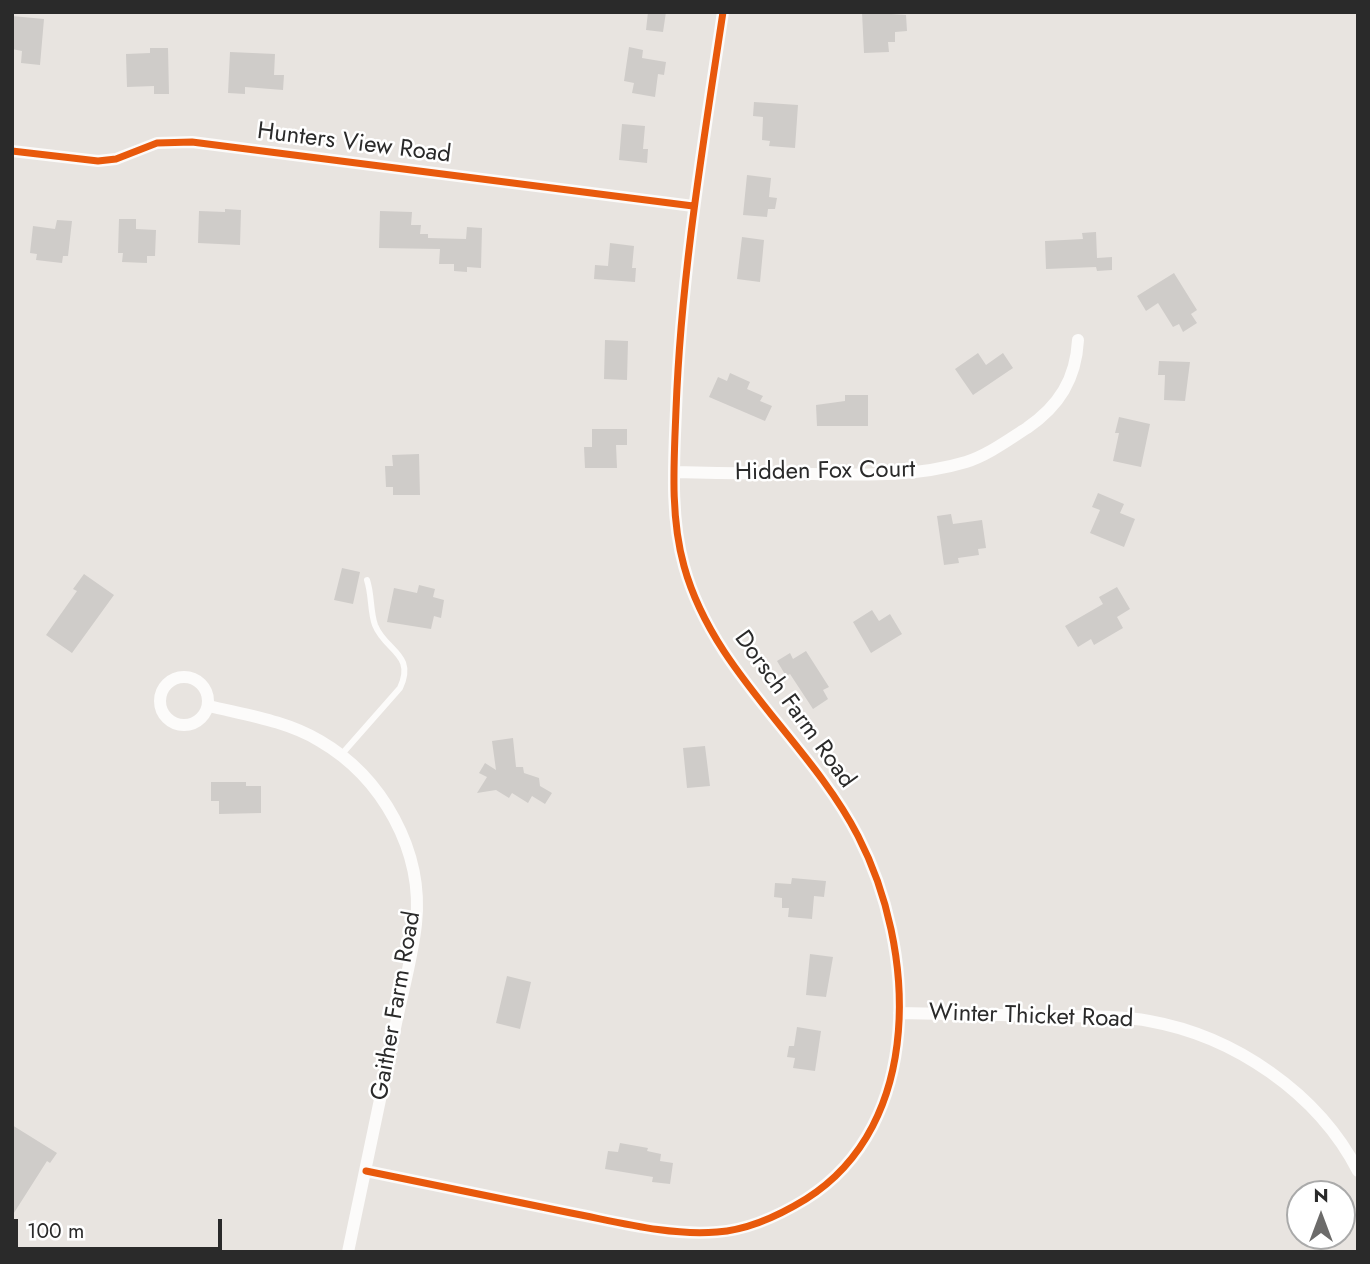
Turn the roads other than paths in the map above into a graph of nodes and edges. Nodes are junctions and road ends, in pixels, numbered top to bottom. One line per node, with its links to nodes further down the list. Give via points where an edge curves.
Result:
1 (723, 12): 3 (street, Dorsch Farm Road)
2 (12, 151): 3 (street, Hunters View Road, via 98,161 157,143 192,142)
3 (693, 206): 5 (street, Dorsch Farm Road, via 679,337)
4 (1079, 340): 5 (street, Hidden Fox Court, via 1071,382 1057,400 1035,422 968,461 883,475)
5 (674, 472): 9 (street, Dorsch Farm Road, via 676,531 702,612 763,707 833,794 872,869 890,925)
6 (368, 580): 8 (lane, via 375,624 400,656 405,677)
7 (209, 706): 7 (street, via 198,722 178,725 166,719 160,696 176,678 188,677 199,681 207,692); 8 (street, Gaither Farm Road, via 291,728)
8 (341, 755): 10 (street, Gaither Farm Road, via 366,777 402,835 416,893 416,923)
9 (899, 1013): 10 (street, Dorsch Farm Road, via 887,1092 877,1121 858,1151 827,1185 792,1208 754,1224 725,1232 694,1233 626,1224); 11 (street, Winter Thicket Road, via 1117,1017 1187,1032 1260,1065 1288,1086 1313,1109)
10 (366, 1171): 12 (street, Gaither Farm Road)
11 (1358, 1171)
12 (348, 1252)

